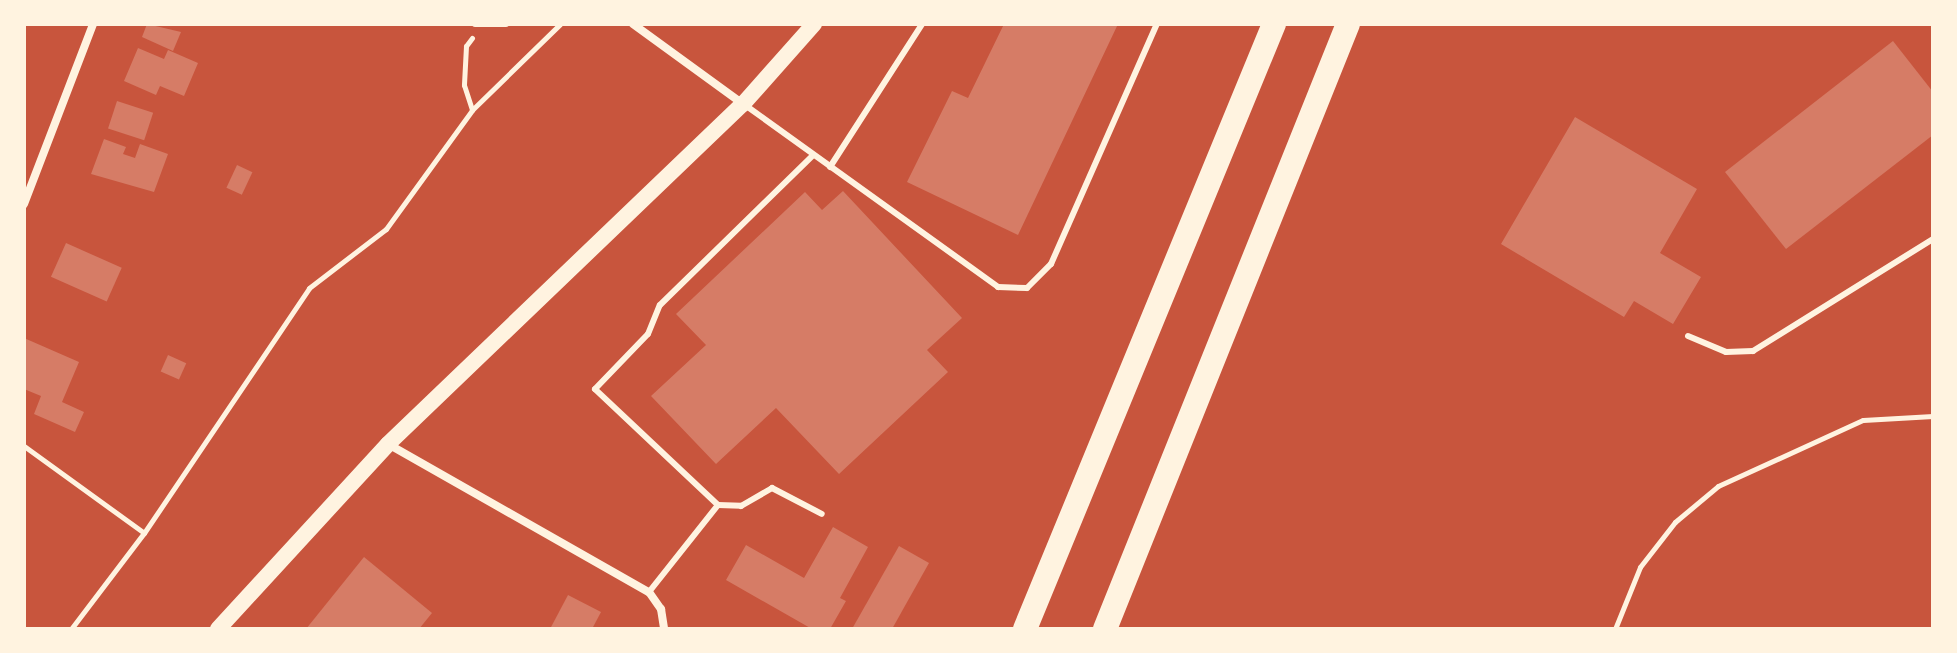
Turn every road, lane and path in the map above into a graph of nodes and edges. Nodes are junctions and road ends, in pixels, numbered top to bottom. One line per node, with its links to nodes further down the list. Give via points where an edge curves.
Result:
1 (93, 24): 15 (street)
2 (506, 24): 10 (lane)
3 (560, 24): 12 (path)
4 (633, 24): 11 (street)
5 (814, 24): 11 (main road)
6 (922, 24): 14 (lane)
7 (1157, 24): 14 (lane, via 1051,264 1027,288 998,287)
8 (1274, 24): 28 (highway)
9 (1348, 24): 29 (highway)
10 (477, 26): 12 (path, via 466,46 464,85)
11 (743, 104): 13 (lane); 19 (main road)
12 (472, 110): 23 (path, via 386,229 309,288)
13 (813, 155): 14 (lane); 21 (lane, via 660,305 648,334 595,389)
14 (830, 167)
15 (24, 204)
16 (1933, 239): 17 (lane, via 1753,351 1726,352)
17 (1688, 336)
18 (1933, 416): 30 (path, via 1863,420 1718,486 1675,522 1640,567)
19 (388, 444): 24 (street); 26 (main road)
20 (24, 446): 23 (path)
21 (718, 505): 22 (lane, via 741,506 772,488); 24 (lane)
22 (822, 514)
23 (144, 533): 25 (path)
24 (649, 592): 27 (street, via 661,609)
25 (71, 629)
26 (218, 629)
27 (664, 629)
28 (1025, 629)
29 (1105, 629)
30 (1615, 629)

